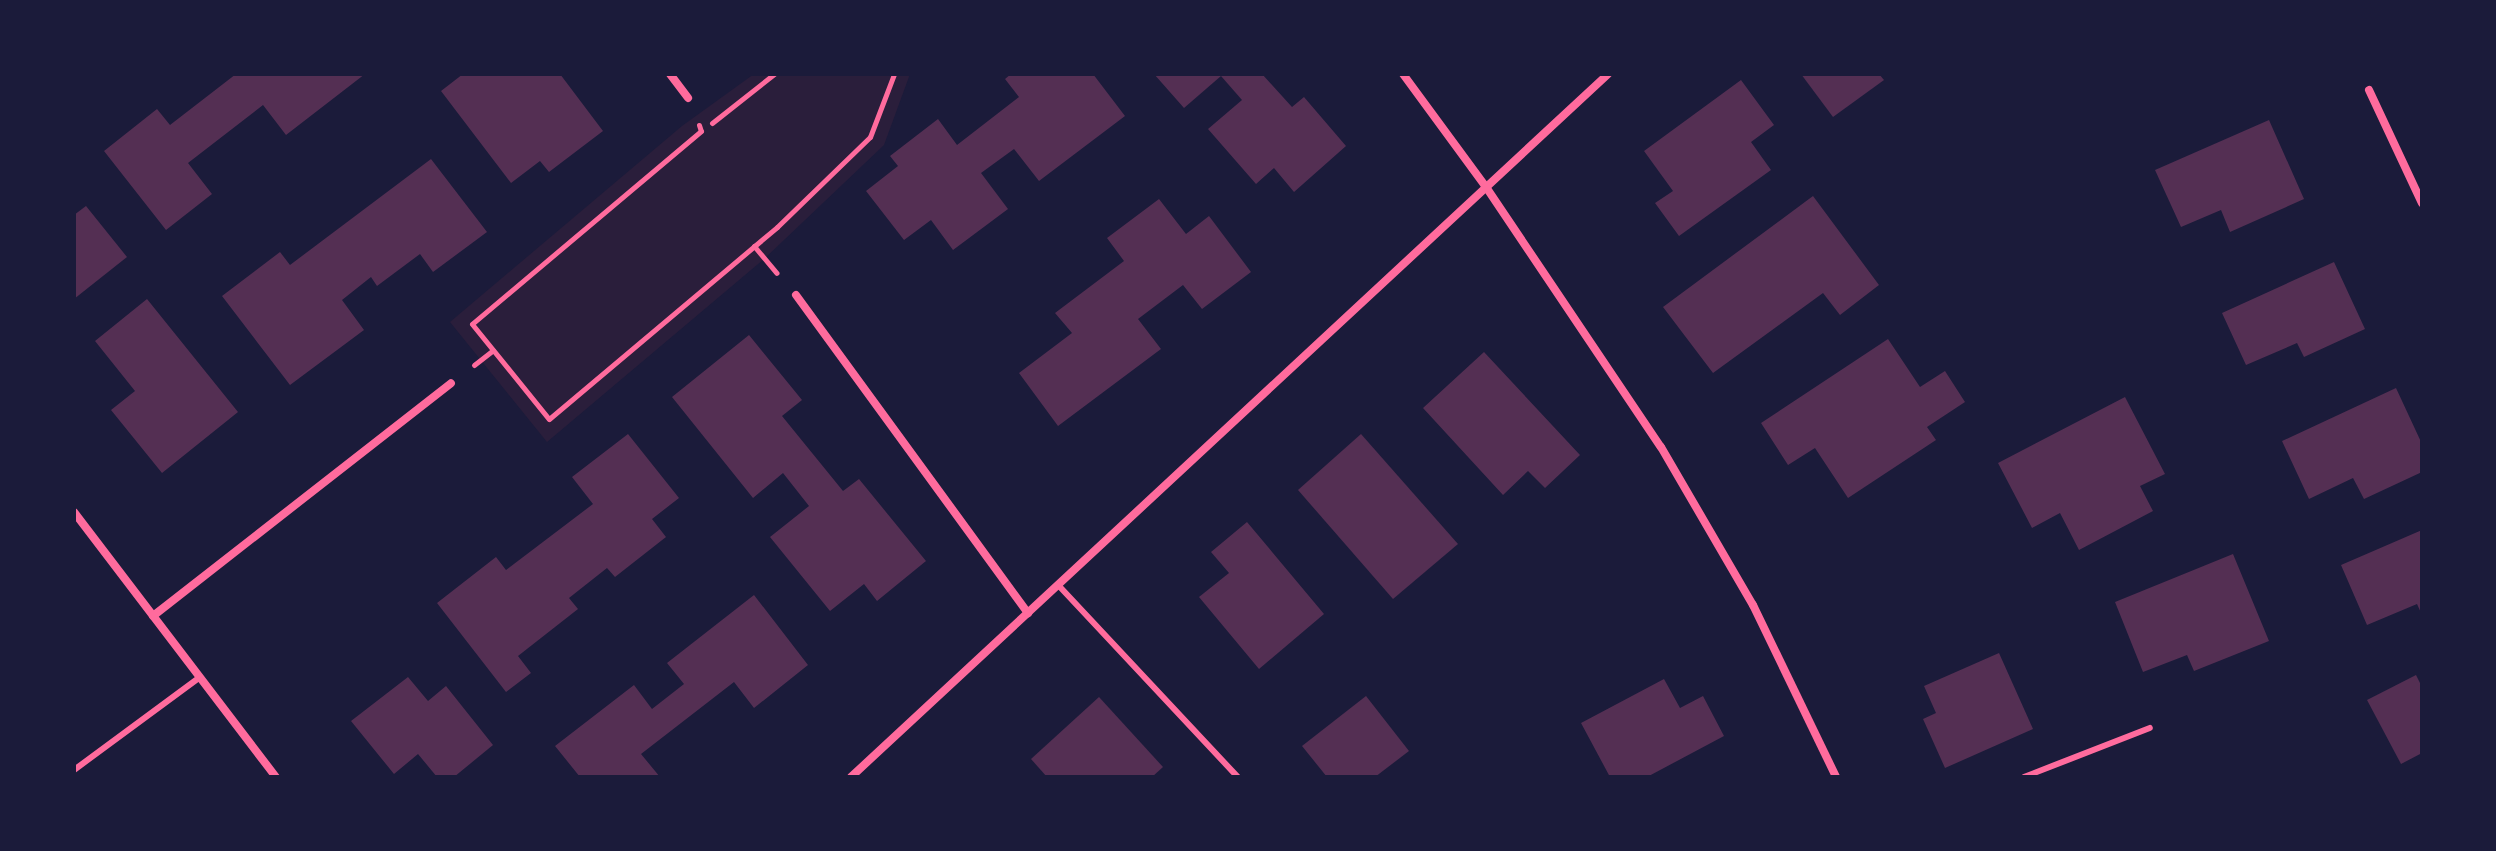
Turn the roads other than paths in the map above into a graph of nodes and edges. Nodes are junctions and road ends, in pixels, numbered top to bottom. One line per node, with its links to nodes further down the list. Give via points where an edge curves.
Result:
1 (670, 74): 5 (street)
2 (1403, 74): 6 (street)
3 (1608, 74): 6 (street)
4 (2369, 90): 7 (street)
5 (688, 98)
6 (1486, 187): 11 (street); 20 (street, via 1606,362 1709,528)
7 (2422, 203)
8 (796, 295): 12 (street)
9 (451, 383): 13 (street)
10 (74, 512): 13 (street)
11 (1060, 587): 12 (street); 19 (lane)
12 (1028, 613): 18 (street)
13 (153, 616): 14 (street)
14 (199, 678): 16 (lane); 17 (street)
15 (2150, 728): 21 (lane)
16 (74, 770)
17 (276, 777)
18 (851, 777)
19 (1238, 777)
20 (1836, 777)
21 (2024, 777)

